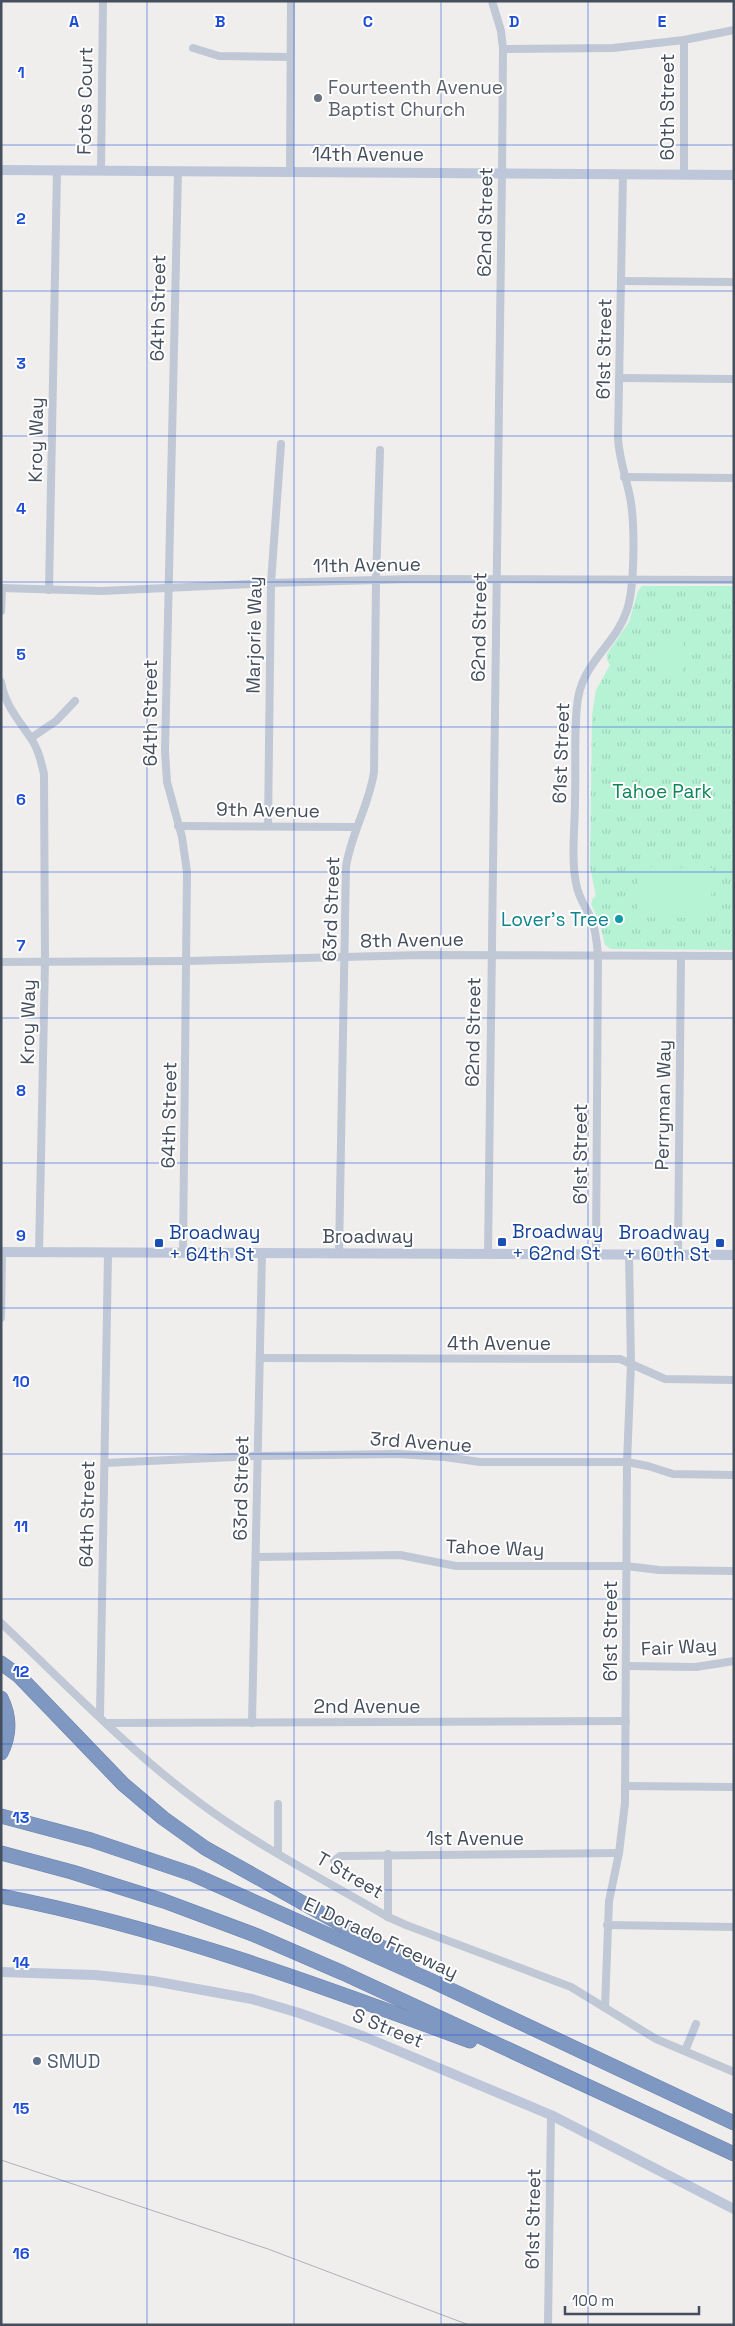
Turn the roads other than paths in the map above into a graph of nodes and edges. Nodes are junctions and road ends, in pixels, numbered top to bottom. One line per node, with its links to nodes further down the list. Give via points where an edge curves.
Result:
1 (102, 1): 11 (street, Fotos Court)
2 (291, 1): 8 (street)
3 (492, 1): 7 (street, 62nd Street)
4 (734, 30): 5 (street)
5 (684, 40): 7 (street, via 613,48); 16 (street, 60th Street)
6 (193, 48): 8 (street, via 219,56)
7 (503, 49): 14 (street, 62nd Street)
8 (290, 57): 13 (street)
9 (1, 170): 10 (street, 14th Avenue)
10 (57, 170): 11 (street, 14th Avenue); 33 (street, Kroy Way)
11 (101, 170): 12 (street, 14th Avenue)
12 (178, 171): 13 (street, 14th Avenue); 32 (street, 64th Street)
13 (290, 171): 14 (street, 14th Avenue)
14 (502, 173): 15 (street, 14th Avenue); 26 (street, 62nd Street)
15 (623, 174): 16 (street, 14th Avenue); 18 (street, 61st Street)
16 (684, 175): 17 (street, 14th Avenue)
17 (734, 175)
18 (621, 281): 19 (street); 20 (street, 61st Street)
19 (734, 282)
20 (620, 378): 21 (street); 24 (street, 61st Street, via 619,448)
21 (734, 379)
22 (281, 444): 30 (street, Marjorie Way)
23 (380, 450): 29 (street, 63rd Street)
24 (624, 478): 25 (street); 27 (street, 61st Street, via 632,514)
25 (734, 478)
26 (495, 579): 27 (street, 11th Avenue); 29 (street, 11th Avenue); 41 (street, 62nd Street)
27 (632, 579): 28 (street, 11th Avenue); 42 (street, 61st Street, via 622,620 589,668 581,684 577,705 574,870 580,899 597,937)
28 (734, 580)
29 (376, 581): 30 (street, 11th Avenue); 40 (street, 63rd Street, via 374,772 371,792)
30 (271, 583): 32 (street, 11th Avenue); 39 (street, Marjorie Way)
31 (2, 588): 33 (street, 11th Avenue); 34 (street)
32 (168, 588): 33 (street, 11th Avenue, via 102,592); 38 (street, 64th Street, via 166,765)
33 (49, 590)
34 (1, 611)
35 (1, 682): 37 (street, Kroy Way, via 6,701)
36 (75, 701): 37 (street, via 56,721)
37 (31, 738): 48 (street, Kroy Way, via 44,774)
38 (178, 826): 39 (street, 9th Avenue); 46 (street, 64th Street, via 188,872)
39 (268, 826): 40 (street, 9th Avenue)
40 (356, 827): 45 (street, 63rd Street, via 346,867)
41 (490, 954): 42 (street, 8th Avenue); 45 (street, 8th Avenue); 55 (street, 62nd Street)
42 (598, 955): 43 (street, 8th Avenue); 56 (street, 61st Street)
43 (681, 956): 44 (street, 8th Avenue); 58 (street, Perryman Way)
44 (734, 956)
45 (344, 957): 46 (street, 8th Avenue); 54 (street, 63rd Street)
46 (187, 961): 48 (street, 8th Avenue); 52 (street, 64th Street)
47 (1, 962): 48 (street, 8th Avenue)
48 (45, 962): 50 (street, Kroy Way)
49 (2, 1252): 50 (street, Broadway); 60 (street)
50 (39, 1253): 51 (street, Broadway)
51 (108, 1253): 52 (street, Broadway); 66 (street, 64th Street)
52 (183, 1253): 53 (street, Broadway)
53 (262, 1253): 54 (street, Broadway); 61 (street, 63rd Street)
54 (339, 1254): 55 (street, Broadway)
55 (488, 1254): 56 (street, Broadway)
56 (596, 1254): 57 (street, Broadway)
57 (629, 1254): 58 (street, Broadway); 62 (street, 61st Street)
58 (678, 1255): 59 (street, Broadway)
59 (734, 1255)
60 (1, 1318)
61 (260, 1358): 62 (street, 4th Avenue, via 620,1359); 64 (street, 63rd Street)
62 (631, 1364): 63 (street, 4th Avenue, via 675,1381); 65 (street, 61st Street)
63 (734, 1380)
64 (258, 1456): 65 (street, 3rd Avenue, via 398,1454 480,1462); 66 (street, 3rd Avenue); 68 (street, 63rd Street)
65 (627, 1462): 67 (street, 3rd Avenue, via 673,1474); 69 (street, 61st Street)
66 (104, 1463): 76 (street, 64th Street)
67 (734, 1475)
68 (256, 1557): 69 (street, Tahoe Way, via 400,1555 456,1566); 78 (street, 63rd Street)
69 (626, 1566): 70 (street, Tahoe Way); 74 (street, 61st Street)
70 (734, 1572)
71 (1, 1623): 76 (street, T Street)
72 (734, 1661): 74 (street, Fair Way, via 696,1667)
73 (1, 1663): 95 (highway, via 19,1676 123,1784 162,1818 205,1848 410,1963)
74 (626, 1666): 77 (street, 61st Street)
75 (1, 1698): 80 (highway, via 8,1726)
76 (100, 1716): 79 (street, T Street)
77 (626, 1721): 78 (street, 2nd Avenue); 81 (street, 61st Street)
78 (252, 1722): 79 (street, 2nd Avenue)
79 (108, 1723): 85 (street, T Street, via 201,1804)
80 (1, 1753)
81 (625, 1786): 82 (street); 87 (street, 61st Street)
82 (734, 1787)
83 (278, 1804): 85 (street)
84 (1, 1816): 95 (highway, El Dorado Freeway, via 91,1840 192,1874)
85 (278, 1852): 91 (street, T Street)
86 (1, 1853): 100 (highway, via 146,1895 255,1935)
87 (619, 1853): 88 (street, 1st Avenue); 92 (street, 61st Street)
88 (388, 1854): 89 (street, 1st Avenue, via 340,1856); 91 (street)
89 (334, 1861)
90 (1, 1896): 100 (highway, via 103,1919 236,1959 373,2005)
91 (388, 1916): 96 (street, T Street, via 571,1987)
92 (606, 1925): 93 (street); 96 (street, 61st Street)
93 (734, 1927)
94 (1, 1972): 101 (street, S Street, via 105,1976 252,1999 346,2030)
95 (432, 1982): 102 (highway, El Dorado Freeway)
96 (605, 2006): 98 (street, T Street, via 639,2030)
97 (696, 2024): 98 (street)
98 (685, 2051): 99 (street, T Street)
99 (734, 2072)
100 (573, 2080): 103 (highway)
101 (551, 2115): 104 (street, S Street); 105 (street, 61st Street)
102 (734, 2123)
103 (734, 2154)
104 (734, 2209)
105 (548, 2325)

